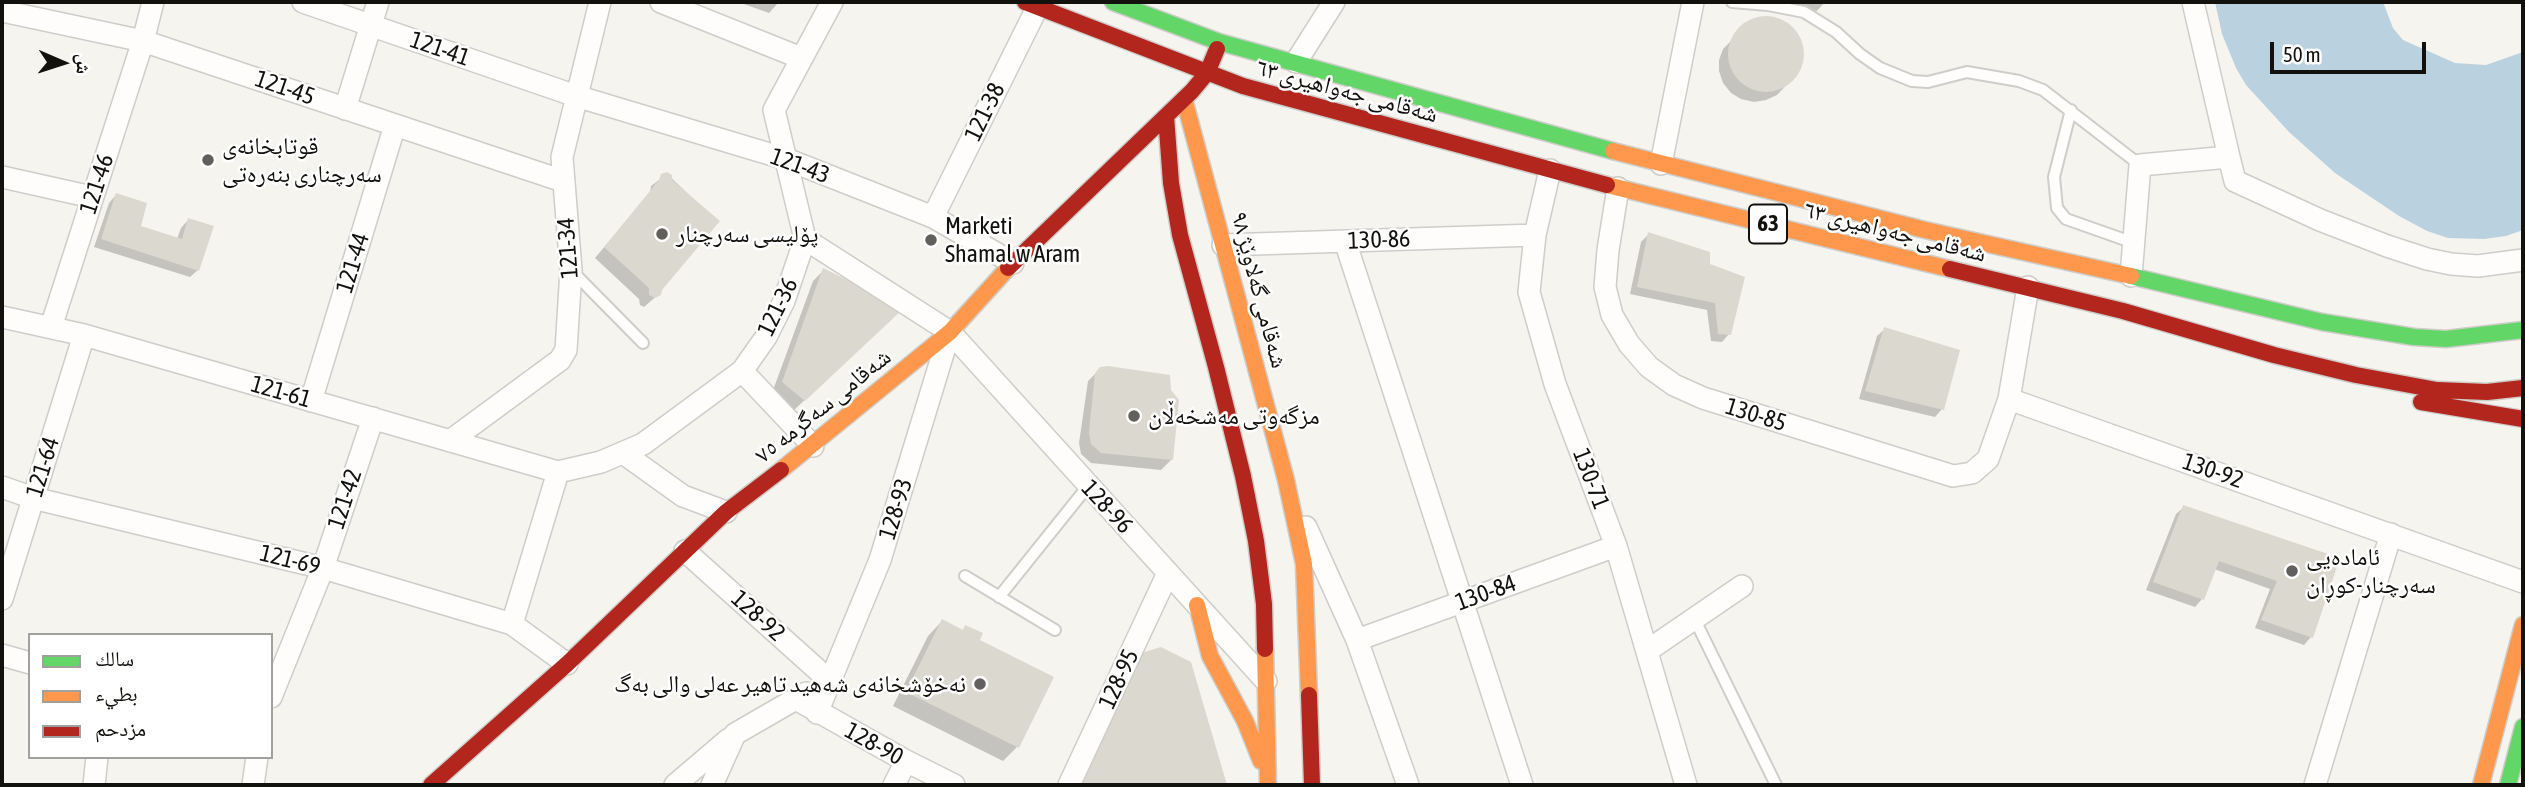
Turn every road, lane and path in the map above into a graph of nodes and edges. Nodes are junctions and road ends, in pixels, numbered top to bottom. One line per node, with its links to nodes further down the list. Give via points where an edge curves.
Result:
1 (153, 2): 15 (street, 121-46)
2 (303, 2): 14 (street, 121-41)
3 (378, 2): 14 (street)
4 (600, 2): 20 (street, 121-34)
5 (661, 2): 17 (street)
6 (832, 2): 17 (street)
7 (1113, 2): 16 (main road, شەقامی جەواهیری ٦٣ / 63)
8 (1334, 2): 18 (street)
9 (1693, 2): 28 (street)
10 (1732, 2): 23 (lane, via 1804,12 1880,68 1912,81 1928,82 1966,72 1986,74 2043,90)
11 (2193, 2): 26 (street)
12 (1031, 5): 19 (main road, شەقامی جەواهیری ٦٣ / 63); 35 (street, 121-38)
13 (2, 11): 15 (street, 121-45)
14 (370, 25): 20 (street, 121-41); 22 (street)
15 (143, 41): 22 (street, 121-45); 34 (street, 121-46)
16 (1219, 42): 18 (main road, شەقامی جەواهیری ٦٣ / 63); 19 (main road, شەقامی سەگرمە ٧٥)
17 (801, 58): 27 (street, via 774,110)
18 (1296, 62): 28 (main road, شەقامی جەواهیری ٦٣ / 63)
19 (1207, 73): 21 (main road, شەقامی سەگرمە ٧٥); 30 (main road, شەقامی جەواهیری ٦٣ / 63, via 1310,106)
20 (576, 96): 27 (street, 121-43); 32 (street, 121-34, via 562,157)
21 (1184, 99): 24 (main road, شەقامی سەگرمە ٧٥); 40 (main road, شەقامی گەلاوێژ ٩٨)
22 (345, 109): 25 (street, 121-45)
23 (2071, 110): 29 (lane); 39 (lane, via 2054,177 2057,208 2067,219)
24 (1166, 116): 42 (main road, شەقامی سەگرمە ٧٥); 53 (main road, شەقامی گەلاوێژ ٩٨, via 1178,225)
25 (395, 125): 32 (street, 121-45); 57 (street, 121-44)
26 (2229, 157): 29 (street); 41 (street, via 2235,181 2387,246 2451,264)
27 (786, 159): 35 (street, 121-43); 37 (street)
28 (1661, 164): 44 (main road, شەقامی جەواهیری ٦٣ / 63)
29 (2140, 165): 39 (street)
30 (1550, 170): 33 (main road, شەقامی جەواهیری ٦٣ / 63); 36 (street, 130-71)
31 (2, 177): 34 (street)
32 (563, 181): 43 (street, 121-34)
33 (1618, 188): 45 (main road, شەقامی جەواهیری ٦٣ / 63); 56 (street, 130-85, via 1605,287 1612,315 1649,367 1674,385 1953,476 1972,473 1988,459)
34 (92, 197): 47 (street, 121-46)
35 (933, 217): 42 (street, 121-43)
36 (1535, 235): 38 (street, 130-86); 70 (street, 130-71, via 1529,292 1555,384)
37 (805, 239): 49 (street, 128-96); 54 (street, 121-36, via 784,301)
38 (1345, 241): 40 (street, 130-86); 79 (street)
39 (2134, 243): 44 (street)
40 (1223, 245): 53 (main road, شەقامی گەلاوێژ ٩٨)
41 (2523, 260)
42 (1013, 262): 49 (main road, شەقامی سەگرمە ٧٥)
43 (571, 270): 51 (lane); 60 (street, 121-34, via 568,337 560,360)
44 (2131, 276): 48 (main road, شەقامی جەواهیری ٦٣ / 63, via 2322,322 2414,337 2446,339)
45 (2028, 287): 52 (main road, شەقامی جەواهیری ٦٣ / 63); 56 (street)
46 (2, 317): 47 (street, 121-61)
47 (51, 327): 50 (street, 121-61)
48 (2523, 330)
49 (950, 332): 61 (main road, شەقامی سەگرمە ٧٥); 65 (street, 128-96); 90 (street, 128-93, via 880,561)
50 (84, 335): 57 (street, 121-61); 67 (street, 121-64)
51 (643, 343)
52 (2274, 355): 55 (main road, شەقامی جەواهیری ٦٣ / 63, via 2437,390); 59 (main road, via 2328,378 2398,398)
53 (1234, 362): 64 (main road, شەقامی گەلاوێژ ٩٨); 91 (main road, شەقامی گەلاوێژ ٩٨, via 1243,476 1264,604)
54 (742, 371): 61 (street); 62 (street, 121-36, via 643,444)
55 (2523, 388)
56 (2009, 399): 69 (street, 130-92)
57 (311, 401): 58 (street, 121-61)
58 (373, 418): 60 (street, 121-61); 72 (street, 121-42)
59 (2523, 419)
60 (450, 441): 63 (street, 121-61)
61 (813, 446): 68 (main road, شەقامی سەگرمە ٧٥)
62 (623, 453): 63 (street, 121-36); 68 (street, via 683,496)
63 (558, 472): 82 (street)
64 (1286, 480): 85 (street); 91 (main road, شەقامی گەلاوێژ ٩٨, via 1304,564)
65 (1088, 486): 73 (street, 128-96); 77 (lane)
66 (2, 487): 67 (street, 121-69)
67 (33, 498): 72 (street, 121-69); 78 (street, 121-64)
68 (726, 512): 71 (main road, شەقامی سەگرمە ٧٥)
69 (2391, 534): 75 (street, 130-92); 116 (street)
70 (1616, 546): 79 (street, 130-84); 86 (street, 130-71)
71 (685, 551): 89 (main road, شەقامی سەگرمە ٧٥); 90 (street, 128-92)
72 (323, 568): 82 (street, 121-69); 92 (street, 121-42)
73 (1168, 573): 80 (street, 128-96); 110 (street, 128-95)
74 (965, 576): 77 (lane)
75 (2523, 582)
76 (1742, 586): 81 (street)
77 (999, 597): 84 (lane)
78 (2, 599)
79 (1461, 602): 85 (street, 130-84); 113 (street)
80 (1197, 605): 91 (street, 128-96); 102 (main road, via 1210,656 1254,741)
81 (1694, 618): 86 (street); 115 (lane)
82 (512, 624): 89 (street, 121-69)
83 (2523, 625): 97 (main road)
84 (1055, 630)
85 (1357, 640): 112 (street)
86 (1647, 651): 114 (street, 130-71)
87 (2, 655): 88 (street)
88 (28, 662)
89 (567, 664): 105 (main road, شەقامی سەگرمە ٧٥)
90 (830, 681): 93 (street); 94 (street, 128-93)
91 (1287, 682): 102 (main road, شەقامی گەلاوێژ ٩٨); 111 (main road, شەقامی گەلاوێژ ٩٨)
92 (273, 692)
93 (796, 699): 94 (street, 128-90); 96 (street)
94 (817, 713): 101 (street, 128-90)
95 (2523, 727): 98 (main road)
96 (735, 734): 106 (street); 107 (street)
97 (2491, 748): 98 (lane); 117 (main road)
98 (2520, 756): 118 (main road)
99 (97, 759): 103 (street)
100 (257, 759): 104 (street)
101 (906, 761): 108 (street); 109 (street, 128-90)
102 (1268, 784)
103 (94, 785)
104 (253, 785)
105 (431, 785)
106 (675, 785)
107 (712, 785)
108 (894, 785)
109 (954, 785)
110 (1069, 785)
111 (1312, 785)
112 (1408, 785)
113 (1522, 785)
114 (1686, 785)
115 (1776, 785)
116 (2315, 785)
117 (2481, 785)
118 (2508, 785)

